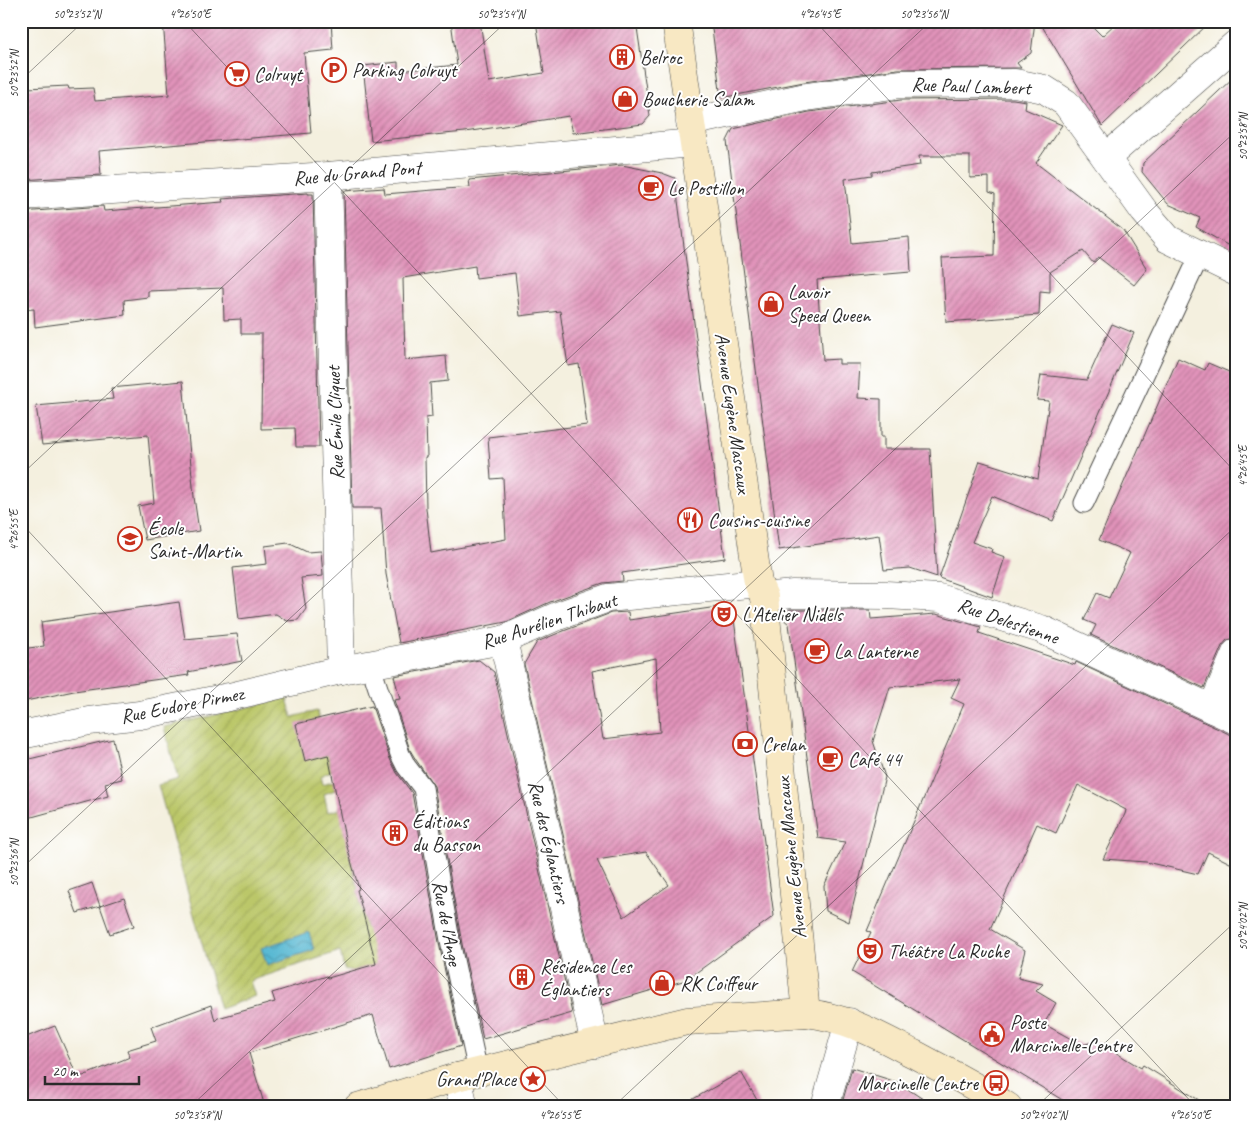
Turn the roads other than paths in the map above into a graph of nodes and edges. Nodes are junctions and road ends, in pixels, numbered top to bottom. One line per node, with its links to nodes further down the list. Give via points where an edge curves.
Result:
1 (676, 21): 3 (main road, Avenue Eugène Mascaux)
2 (1236, 44): 4 (street)
3 (691, 132): 4 (street, Rue Paul Lambert, via 806,97 900,84 1014,83 1044,89 1066,103); 5 (street, Rue du Grand Pont); 10 (main road, Avenue Eugène Mascaux)
4 (1106, 158): 7 (street, Rue Paul Lambert, via 1168,239)
5 (328, 176): 6 (street, Rue du Grand Pont); 14 (street, Rue Émile Cliquet)
6 (21, 196)
7 (1200, 255): 8 (street, Rue Paul Lambert); 9 (lane)
8 (1236, 272)
9 (1084, 503)
10 (761, 590): 11 (street, Rue Aurélien Thibaut, via 608,598); 15 (street, Rue Delestienne, via 939,598 1041,629); 17 (main road, Avenue Eugène Mascaux)
11 (503, 640): 13 (street, Rue Aurélien Thibaut); 19 (street, Rue des Églantiers)
12 (1236, 653): 15 (street)
13 (370, 664): 14 (street, Rue Aurélien Thibaut); 20 (lane, Rue de l'Ange, via 400,754 423,788)
14 (341, 670): 16 (street, Rue Eudore Pirmez, via 229,697)
15 (1224, 715)
16 (21, 735)
17 (806, 1013): 18 (main road); 19 (main road, via 687,1021)
18 (849, 1022): 23 (street); 24 (main road, via 976,1086)
19 (595, 1044): 20 (main road)
20 (468, 1075): 21 (main road); 22 (street)
21 (358, 1107)
22 (464, 1107)
23 (826, 1107)
24 (1008, 1107)

